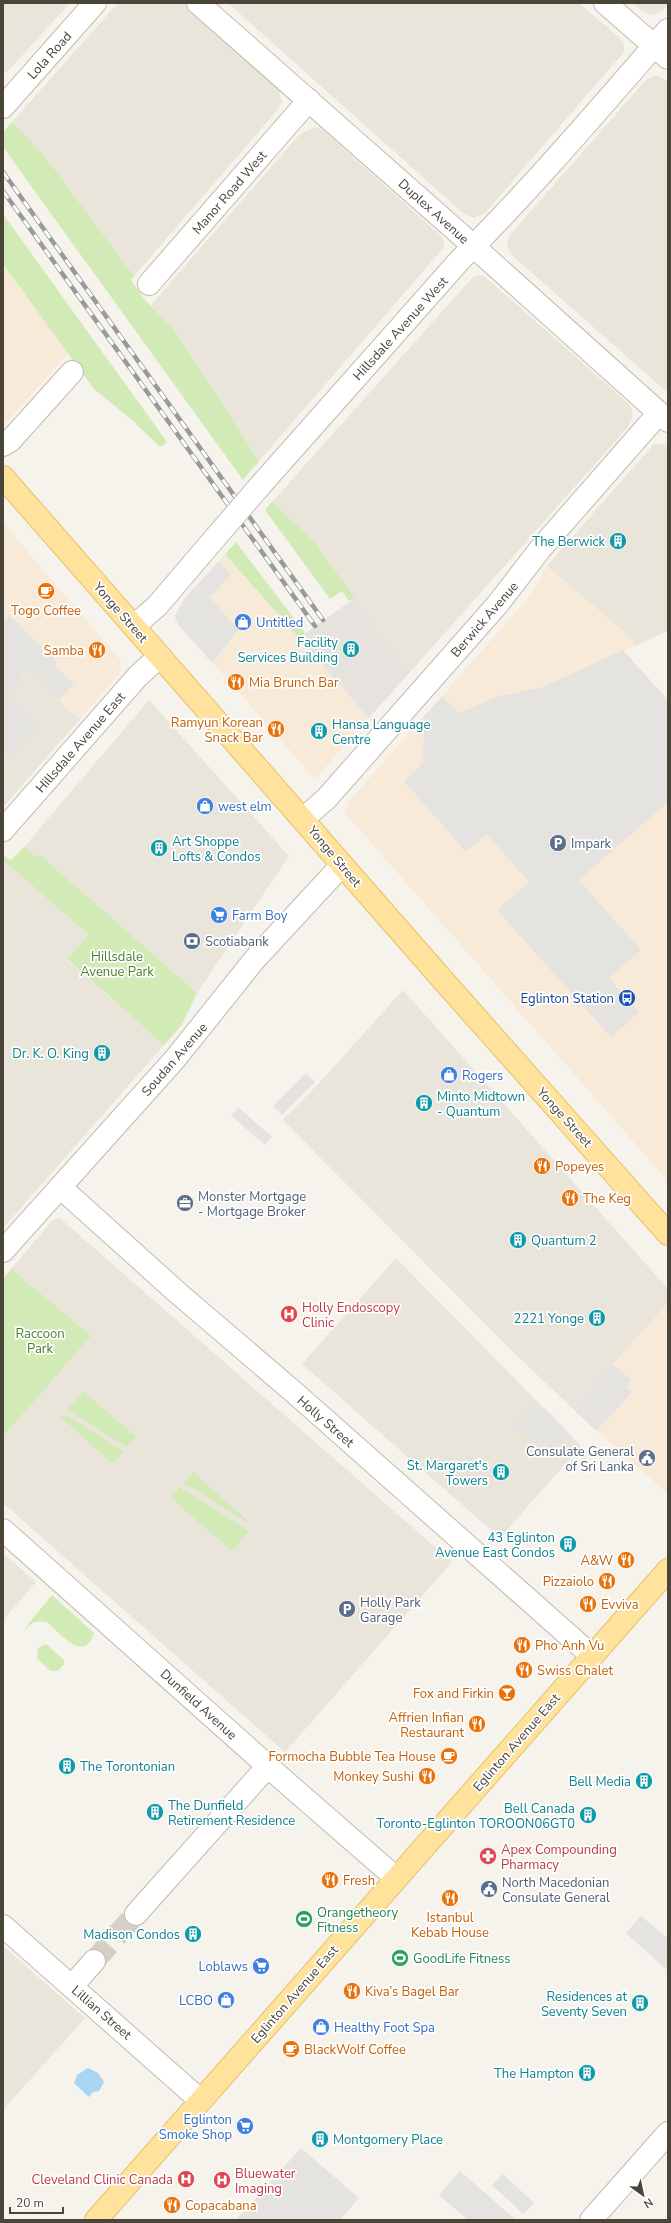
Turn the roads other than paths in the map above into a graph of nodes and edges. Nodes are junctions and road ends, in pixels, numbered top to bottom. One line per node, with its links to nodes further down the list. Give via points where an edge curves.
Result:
1 (95, 3): 6 (street, Lola Road)
2 (198, 3): 5 (street, Duplex Avenue)
3 (605, 3): 4 (street)
4 (663, 45): 7 (street, Hillsdale Avenue West)
5 (309, 100): 7 (street, Duplex Avenue); 8 (street, Manor Road West)
6 (8, 101)
7 (474, 246): 10 (street, Duplex Avenue); 13 (street, Hillsdale Avenue West, bridge, via 259,487 162,601)
8 (149, 284)
9 (72, 372): 11 (street, via 10,441)
10 (663, 417): 15 (street, Berwick Avenue, via 541,548 487,617 326,799)
11 (3, 445)
12 (3, 477): 13 (main road, Yonge Street)
13 (134, 626): 14 (main road, Yonge Street)
14 (160, 656): 15 (main road, Yonge Street); 16 (street, Hillsdale Avenue East, via 138,676)
15 (303, 819): 17 (main road, Yonge Street)
16 (3, 830)
17 (342, 865): 18 (street, Soudan Avenue, via 255,959 175,1059); 19 (main road, Yonge Street)
18 (60, 1187): 20 (street, Soudan Avenue); 23 (street, Holly Street)
19 (668, 1234)
20 (3, 1251)
21 (3, 1530): 24 (street, Dunfield Avenue)
22 (668, 1570): 23 (main road, Eglinton Avenue East)
23 (592, 1656): 25 (main road, Eglinton Avenue East)
24 (268, 1766): 25 (street, Dunfield Avenue); 26 (street)
25 (396, 1878): 30 (main road, Eglinton Avenue East)
26 (136, 1914)
27 (3, 1926): 29 (street, Lillian Street)
28 (94, 1962): 29 (street)
29 (72, 1986): 30 (street, Lillian Street)
30 (200, 2100): 32 (main road, Eglinton Avenue East)
31 (668, 2133): 33 (street)
32 (96, 2220)
33 (591, 2220)

